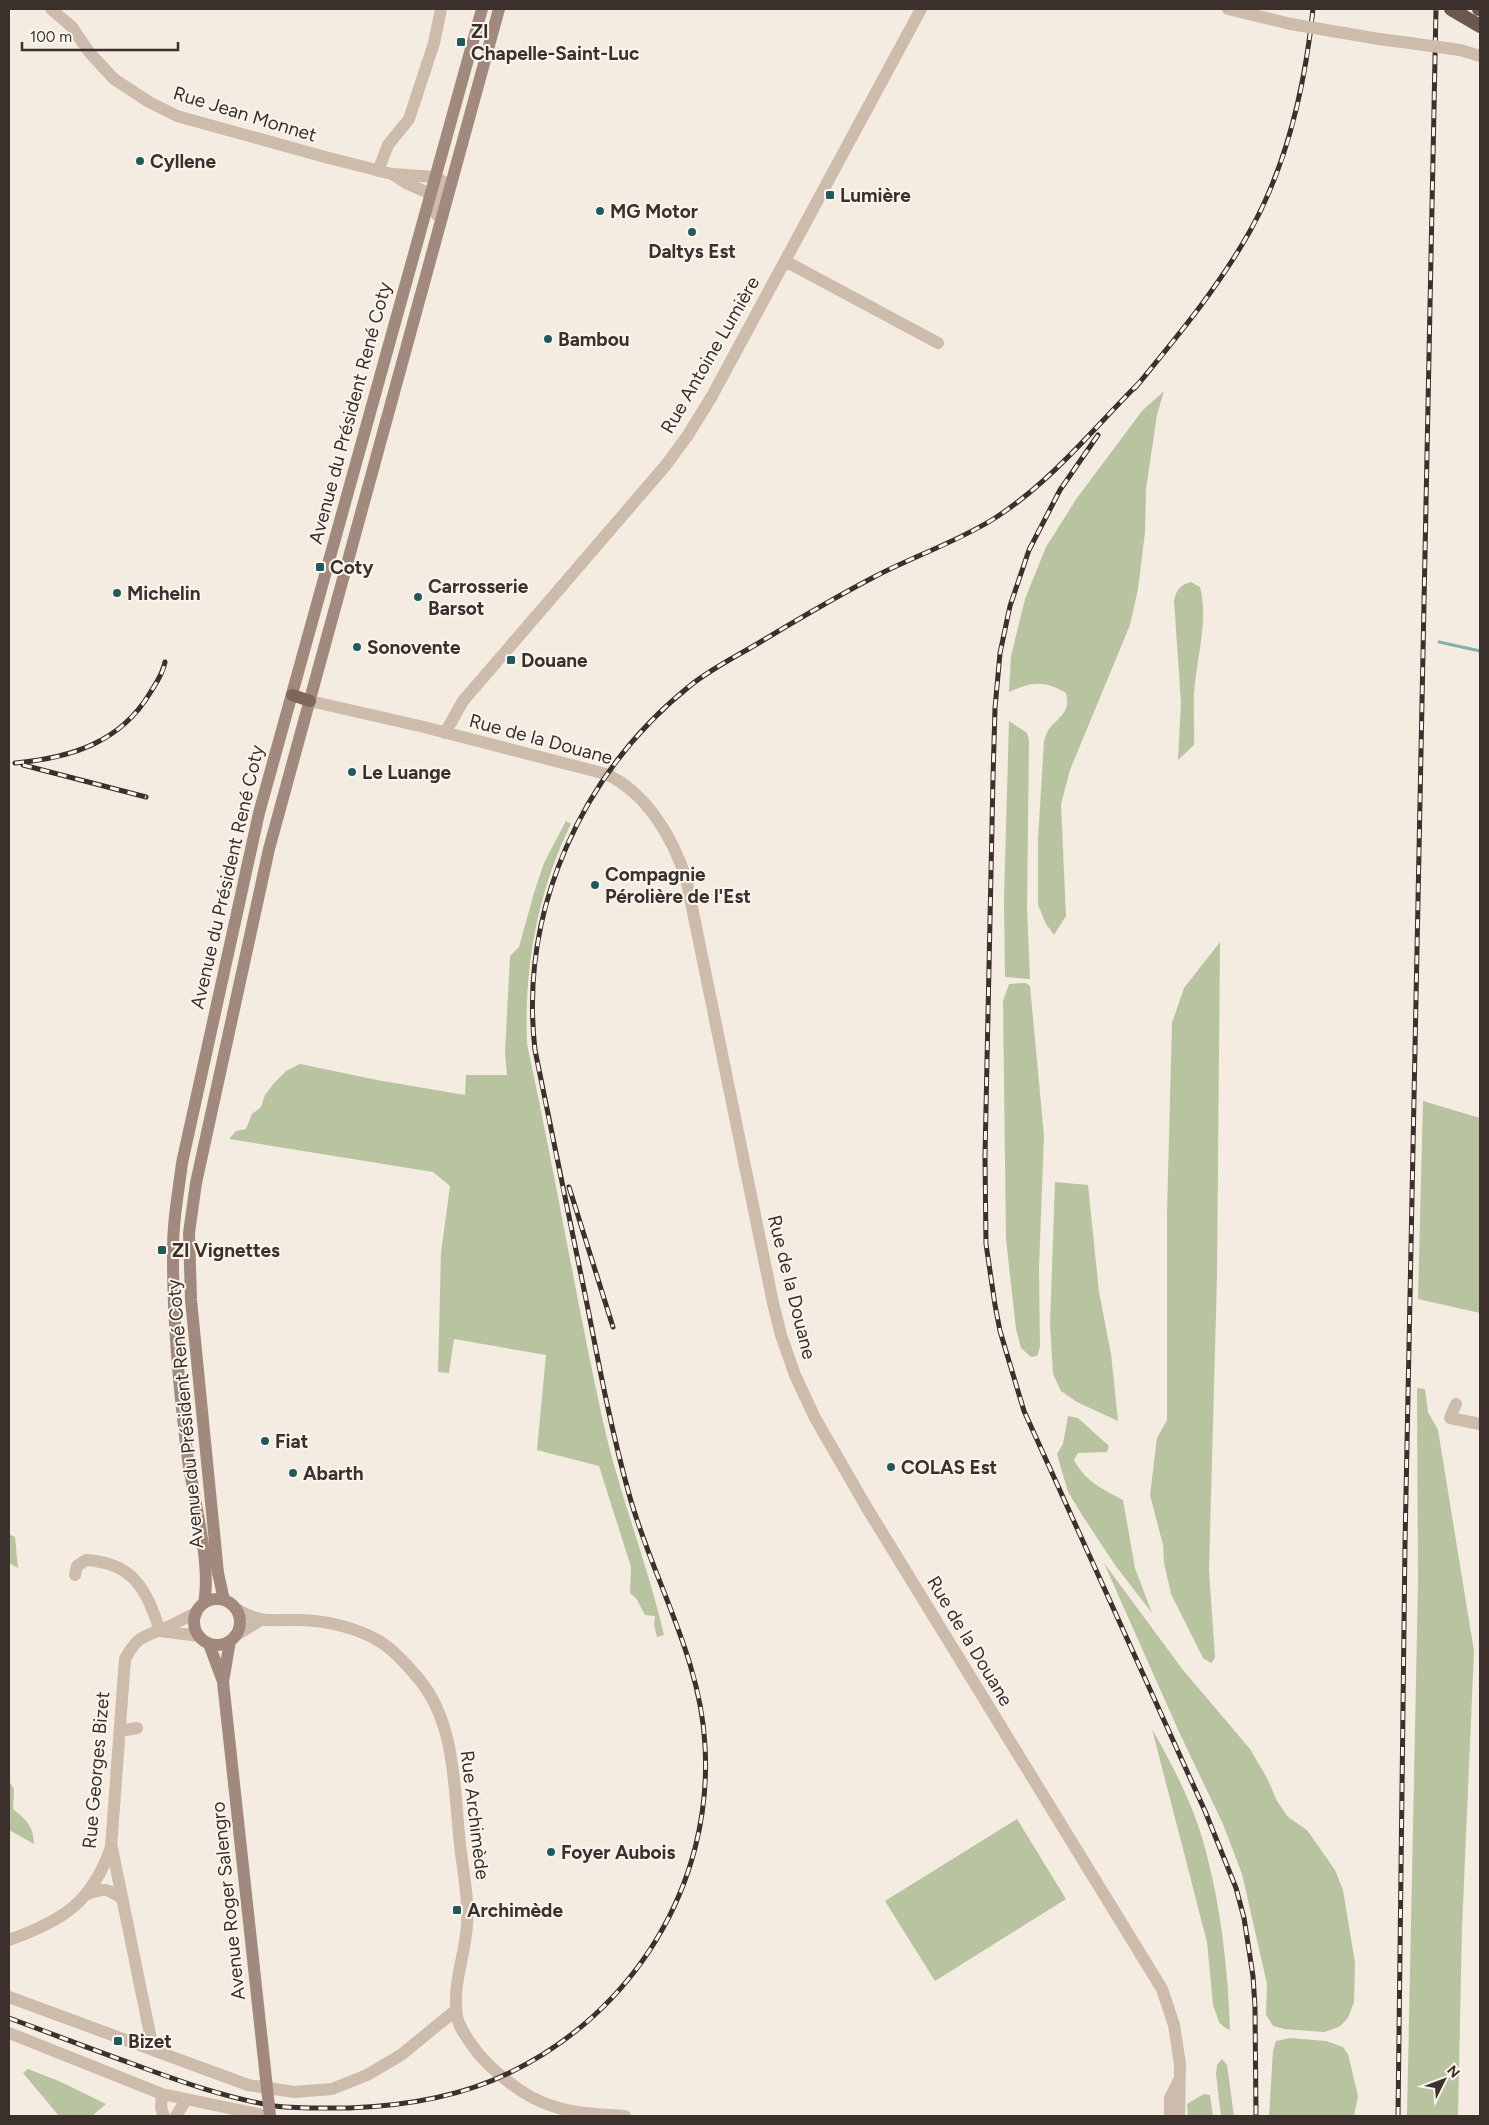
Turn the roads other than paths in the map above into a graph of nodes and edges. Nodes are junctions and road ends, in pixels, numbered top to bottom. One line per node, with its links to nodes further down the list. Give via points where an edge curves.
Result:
1 (51, 9): 11 (street, Rue Jean Monnet)
2 (65, 9): 11 (street, Rue Jean Monnet)
3 (441, 9): 13 (street, via 410,119 388,145)
4 (482, 9): 15 (main road, Avenue du Président René Coty)
5 (499, 9): 17 (main road, Avenue du Président René Coty)
6 (921, 9): 18 (street, Rue Antoine Lumière)
7 (1228, 9): 9 (street)
8 (1451, 9): 10 (highway)
9 (1270, 14): 12 (street, bridge, via 1291,24 1460,50)
10 (1480, 26)
11 (72, 27): 13 (street, Rue Jean Monnet, via 114,79 178,116)
12 (1480, 56)
13 (378, 171): 14 (street, Rue Jean Monnet)
14 (392, 174): 15 (street, Rue Jean Monnet); 16 (street, Rue Jean Monnet)
15 (436, 176): 16 (main road, Avenue du Président René Coty); 17 (street, Avenue du Président René Coty, via 444,182)
16 (431, 194): 20 (main road, Avenue du Président René Coty)
17 (437, 235): 21 (main road, Avenue du Président René Coty)
18 (785, 261): 19 (street); 22 (street, Rue Antoine Lumière, via 688,434 469,695)
19 (938, 343)
20 (292, 695): 21 (main road); 27 (main road, Avenue du Président René Coty, via 237,910 190,1122 174,1220 176,1328 189,1466 203,1547 206,1587)
21 (310, 701): 22 (street, Rue de la Douane); 26 (main road, Avenue du Président René Coty, via 270,849 198,1167 189,1233 200,1403 218,1573)
22 (445, 733): 44 (street, Rue de la Douane, via 614,778 637,795 669,836 686,878 773,1303 796,1378 867,1508 1162,1989 1174,2025)
23 (1456, 1404): 24 (street, via 1450,1418)
24 (1480, 1424)
25 (75, 1575): 30 (street, via 77,1566 86,1560 111,1563 120,1568 147,1595)
26 (224, 1600): 27 (main road, via 217,1598); 28 (main road)
27 (200, 1608): 30 (street, Rue Georges Bizet); 32 (main road, via 194,1625)
28 (236, 1609): 29 (street, Rue Archimède); 31 (main road, via 240,1623)
29 (261, 1620): 31 (street); 41 (street, Rue Archimède, via 334,1624 364,1635 380,1642 400,1659 429,1693 442,1723 452,1764 465,1889 467,1925 456,1987)
30 (160, 1631): 32 (street); 35 (street, Rue Georges Bizet, via 139,1640 125,1659)
31 (233, 1639): 32 (main road, via 220,1645); 33 (main road, Avenue Roger Salengro)
32 (204, 1640): 33 (main road, Avenue Roger Salengro)
33 (223, 1682): 49 (main road, Avenue Roger Salengro, bridge)
34 (137, 1728): 35 (street)
35 (120, 1731): 36 (street, Rue Georges Bizet)
36 (111, 1847): 37 (street, Rue Georges Bizet, via 101,1875); 38 (street)
37 (87, 1894): 38 (street, via 108,1889); 39 (street, Rue Georges Bizet, via 56,1921)
38 (121, 1898): 43 (street)
39 (9, 1940)
40 (9, 1997): 43 (street)
41 (456, 2010): 43 (street, via 401,2055 367,2075 332,2089 294,2092 248,2085); 50 (street, via 462,2029 479,2055 530,2097 576,2112)
42 (9, 2033): 45 (street)
43 (153, 2049)
44 (1180, 2078): 51 (street, Rue de la Douane, via 1170,2098); 52 (street, Rue de la Douane)
45 (162, 2094): 46 (street); 47 (street)
46 (186, 2100): 48 (street); 49 (street)
47 (164, 2116)
48 (176, 2116)
49 (269, 2116)
50 (626, 2116)
51 (1170, 2116)
52 (1180, 2116)

